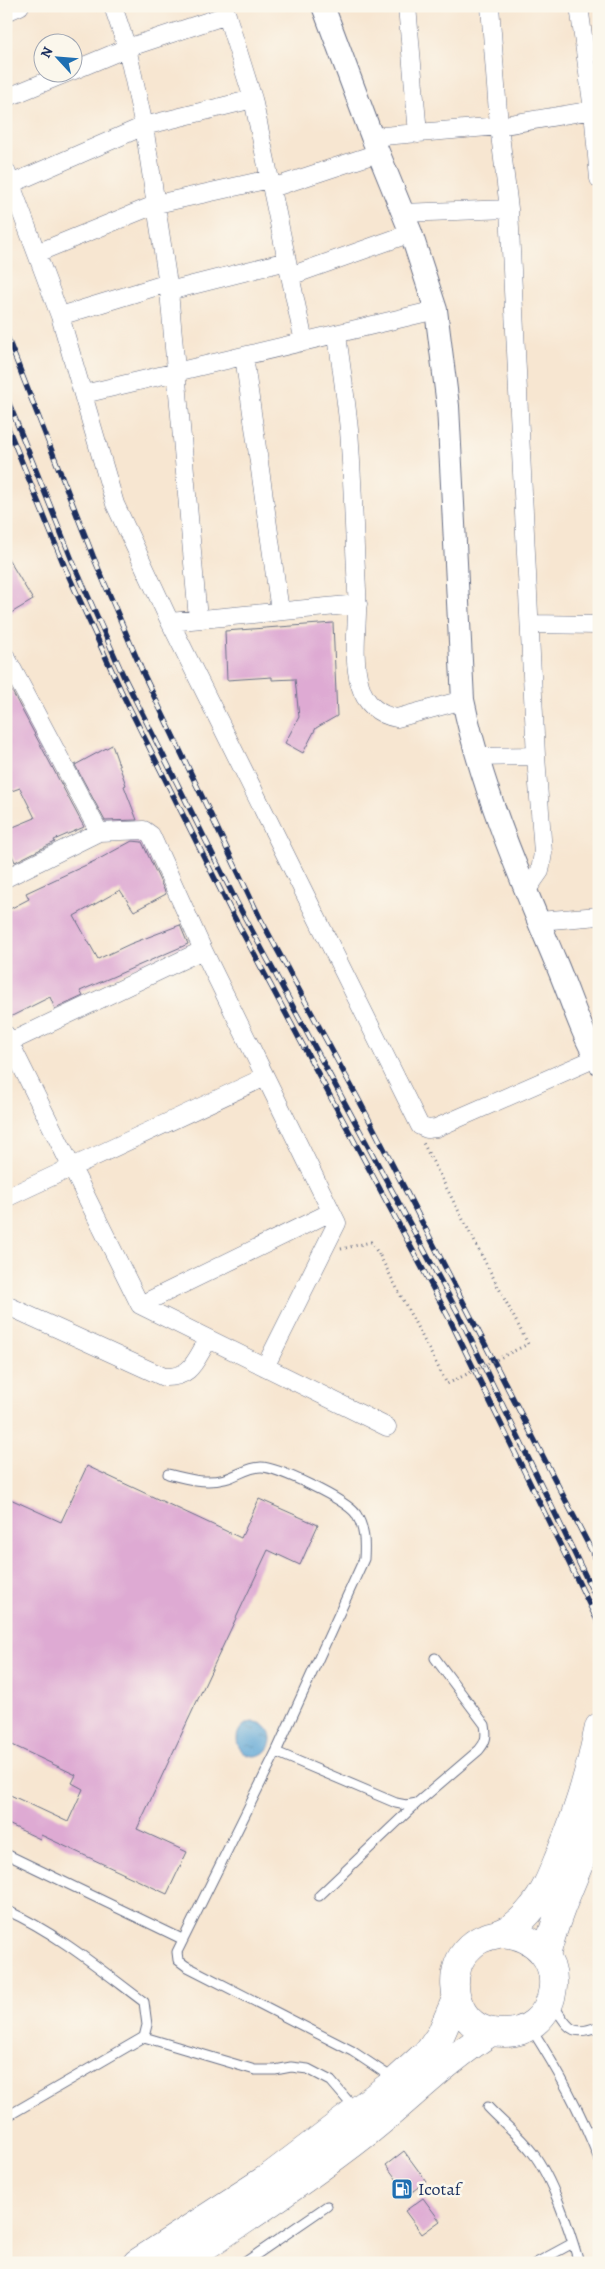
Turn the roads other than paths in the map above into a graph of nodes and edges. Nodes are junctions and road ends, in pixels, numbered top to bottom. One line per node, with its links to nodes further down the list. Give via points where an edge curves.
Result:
1 (20, 6): 8 (street)
2 (113, 6): 9 (street)
3 (323, 6): 18 (street)
4 (407, 6): 17 (street)
5 (490, 6): 16 (street)
6 (579, 6): 14 (street)
7 (226, 10): 9 (street); 13 (street)
8 (6, 12)
9 (127, 48): 10 (street); 15 (street)
10 (82, 67)
11 (45, 82): 12 (street)
12 (6, 98)
13 (253, 99): 15 (street); 21 (street)
14 (596, 110): 16 (street); 20 (street)
15 (144, 126): 19 (street); 22 (street)
16 (499, 126): 17 (street); 23 (street)
17 (418, 134): 18 (street)
18 (375, 145): 21 (street); 24 (street)
19 (9, 178): 25 (street)
20 (599, 179)
21 (271, 184): 22 (street); 26 (street)
22 (157, 204): 25 (street); 27 (street)
23 (509, 209): 24 (street); 39 (street)
24 (406, 223): 26 (street); 28 (street)
25 (37, 253): 29 (street)
26 (289, 269): 27 (street); 31 (street)
27 (168, 287): 29 (street); 33 (street)
28 (436, 310): 30 (street); 42 (street, via 448,406)
29 (60, 316): 34 (street)
30 (337, 335): 31 (street); 35 (street, via 348,428)
31 (304, 342): 32 (street)
32 (244, 356): 33 (street); 36 (street)
33 (175, 373): 34 (street); 37 (street)
34 (84, 394): 38 (street, via 115,504)
35 (358, 604): 36 (street); 42 (street, via 360,684 374,709 397,718)
36 (280, 610): 37 (street)
37 (198, 619): 38 (street)
38 (170, 622): 52 (street, via 420,1126 436,1128)
39 (530, 624): 40 (street); 43 (street)
40 (599, 625)
41 (6, 657): 45 (street)
42 (463, 700): 44 (street)
43 (536, 756): 44 (street); 47 (street, via 543,853 540,871)
44 (476, 757): 47 (street)
45 (99, 832): 46 (street); 50 (street, via 144,830 151,835)
46 (9, 870)
47 (526, 890): 49 (street)
48 (599, 916): 49 (street)
49 (539, 921): 52 (street)
50 (203, 950): 51 (street); 53 (street)
51 (8, 1040): 54 (street)
52 (597, 1060)
53 (265, 1077): 54 (street); 56 (street)
54 (72, 1168): 55 (street); 58 (street)
55 (6, 1198)
56 (331, 1212): 58 (street); 60 (street, via 336,1223)
57 (6, 1304): 59 (street, via 164,1377 186,1373)
58 (140, 1305): 59 (street)
59 (208, 1340): 60 (street)
60 (265, 1367): 61 (street)
61 (387, 1427)
62 (168, 1474): 65 (lane, via 212,1482 250,1469 271,1469 342,1502 355,1513 363,1528 364,1559)
63 (435, 1658): 66 (lane, via 485,1725 487,1734 479,1750)
64 (599, 1727): 71 (highway, via 586,1782 556,1865 534,1906)
65 (276, 1752): 66 (lane, via 396,1803); 72 (lane)
66 (417, 1803): 69 (lane)
67 (599, 1812): 73 (highway, via 589,1845 560,1909)
68 (6, 1854): 72 (lane)
69 (318, 1896)
70 (6, 1910): 79 (lane, via 35,1923 144,2002 147,2025)
71 (502, 1933): 73 (highway, via 528,1939); 74 (highway, via 484,1937 469,1947 458,1962 454,1980)
72 (182, 1939): 80 (lane, via 178,1960 186,1966 352,2051)
73 (546, 1956): 75 (highway, via 554,1987)
74 (456, 1999): 78 (highway, via 473,2023); 80 (highway, via 441,2034 430,2050)
75 (550, 2002): 76 (highway, via 542,2016); 77 (lane, via 572,2030 584,2032)
76 (530, 2026): 78 (highway, via 518,2032); 84 (lane, via 579,2109)
77 (599, 2026)
78 (491, 2032): 87 (highway, via 452,2060 368,2131)
79 (144, 2037): 82 (lane, via 255,2070 308,2069 331,2081); 83 (lane)
80 (396, 2081): 82 (highway)
81 (488, 2107): 86 (lane, via 533,2153 547,2177)
82 (357, 2112): 88 (highway, via 271,2176)
83 (6, 2117)
84 (599, 2159)
85 (328, 2206): 89 (lane)
86 (573, 2243): 90 (lane); 91 (lane)
87 (187, 2261)
88 (137, 2263)
89 (244, 2263)
90 (536, 2263)
91 (578, 2263)

